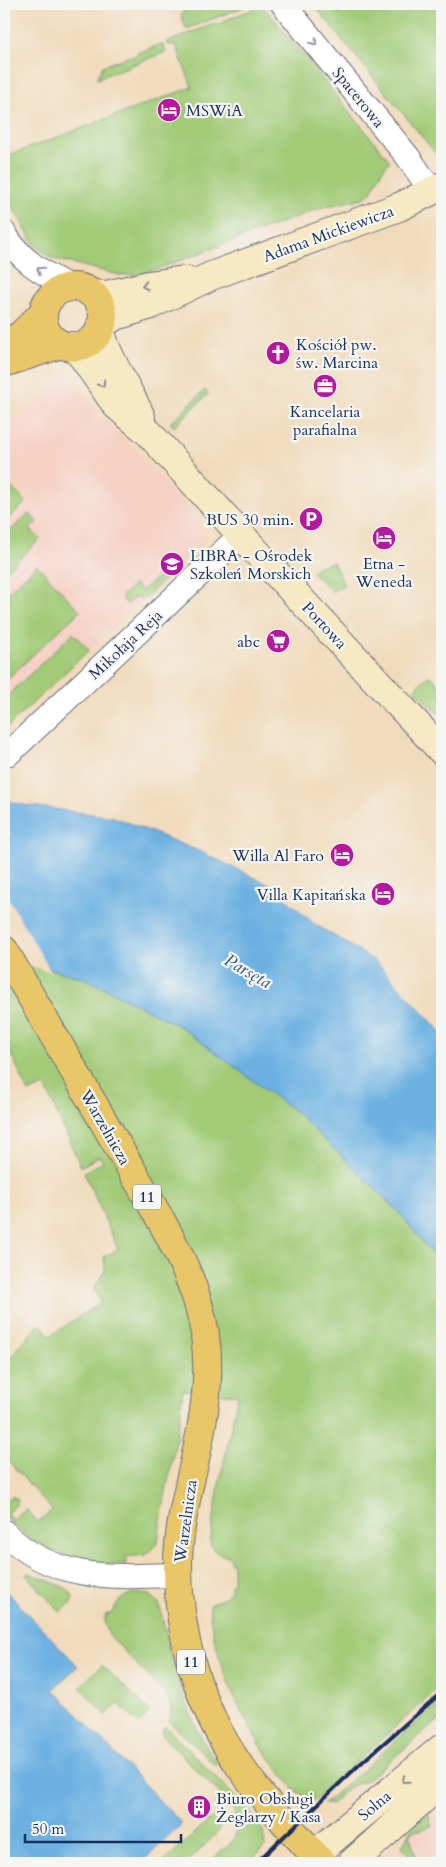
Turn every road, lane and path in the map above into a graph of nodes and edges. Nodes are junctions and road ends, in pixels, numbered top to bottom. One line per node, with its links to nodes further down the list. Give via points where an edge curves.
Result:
1 (283, 4): 2 (street, Spacerowa, one-way to 2)
2 (437, 189): 4 (street, Adama Mickiewicza, via 399,207)
3 (4, 232): 5 (street, one-way to 3, via 20,256)
4 (211, 276): 5 (street, Adama Mickiewicza, one-way to 5, via 106,294); 7 (street, Adama Mickiewicza, via 148,306 116,316)
5 (81, 291): 6 (main road, via 61,290 52,295); 7 (main road, via 101,308)
6 (43, 313): 8 (main road, via 21,335); 9 (main road, via 48,334)
7 (101, 326): 9 (main road, via 87,342); 11 (street, Portowa, via 107,353)
8 (4, 345)
9 (66, 345): 10 (main road); 11 (street, Portowa, one-way to 11, via 82,356 116,405)
10 (4, 363)
11 (148, 432): 12 (street, Portowa)
12 (241, 536): 13 (street, Portowa); 14 (street, Mikołaja Reja)
13 (442, 751)
14 (9, 753)
15 (4, 950): 17 (main road, Warzelnicza / 11, via 159,1217 195,1292 207,1351 206,1392 181,1524)
16 (4, 1532): 17 (street, Warzelnicza, via 32,1554 72,1571 101,1576)
17 (178, 1575): 20 (main road, Warzelnicza / 11, via 188,1652 213,1720 245,1774)
18 (442, 1748): 20 (street, Solna, one-way to 20)
19 (442, 1782): 21 (street, Solna)
20 (314, 1861)
21 (352, 1863)

